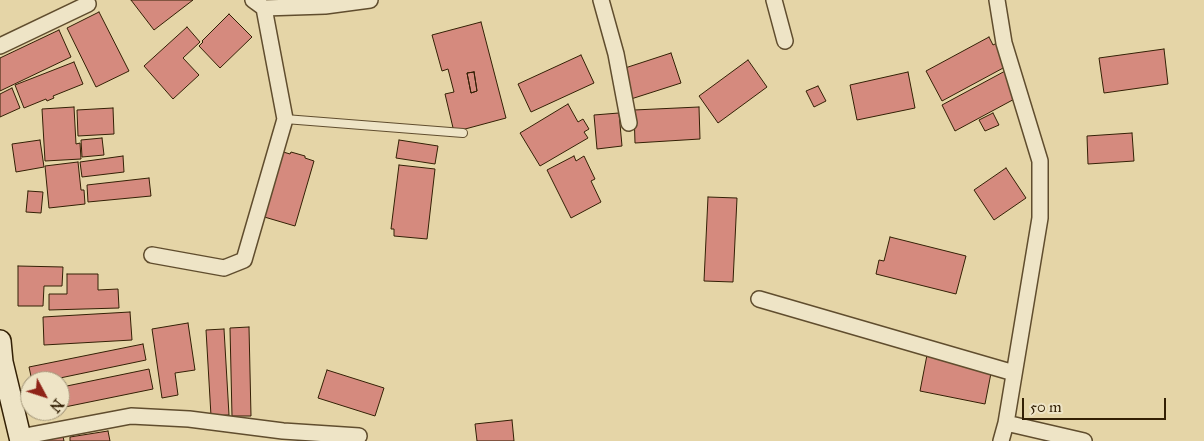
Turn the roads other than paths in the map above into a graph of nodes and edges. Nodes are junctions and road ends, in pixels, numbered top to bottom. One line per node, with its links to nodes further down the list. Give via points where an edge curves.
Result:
1 (370, 0): 6 (street, via 325,6)
2 (601, 0): 10 (street)
3 (774, 0): 7 (street)
4 (997, 0): 15 (street, via 1004,43 1040,161 1040,218)
5 (88, 4): 8 (street)
6 (258, 4): 9 (street)
7 (785, 41)
8 (0, 46)
9 (285, 120): 11 (lane); 12 (street, via 244,260 224,268)
10 (630, 123)
11 (463, 133)
12 (152, 255)
13 (759, 299): 15 (street)
14 (1, 355): 18 (street)
15 (1014, 373): 16 (street)
16 (1006, 423): 19 (street); 20 (street)
17 (359, 436): 18 (street, via 131,416)
18 (21, 439)
19 (1001, 441)
20 (1084, 441)

